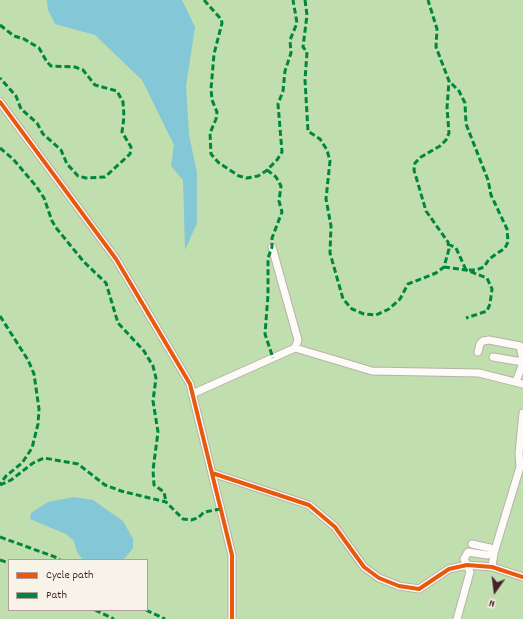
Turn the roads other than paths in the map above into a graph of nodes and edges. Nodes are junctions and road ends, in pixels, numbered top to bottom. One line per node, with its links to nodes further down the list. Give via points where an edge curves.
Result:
1 (0, 102): 8 (street, via 116,259 190,384)
2 (272, 247): 3 (street, via 298,340)
3 (295, 348): 7 (street, via 372,371 479,373); 8 (street)
4 (478, 352): 6 (street, via 480,344 489,340 520,346)
5 (493, 357): 6 (street)
6 (523, 362): 7 (street)
7 (519, 383)
8 (192, 394): 12 (street)
9 (523, 413): 10 (street)
10 (523, 431): 11 (street, via 519,453)
11 (521, 467): 14 (street)
12 (212, 473): 15 (street, via 309,505 335,527 364,567 379,578 399,586 419,589 449,569); 18 (street, via 232,555)
13 (472, 544): 14 (street, via 490,548)
14 (494, 553): 15 (street, via 487,555 468,552 464,559); 16 (street)
15 (467, 565): 16 (street); 19 (street, via 470,572)
16 (492, 567): 17 (street)
17 (523, 577)
18 (232, 619)
19 (457, 619)

